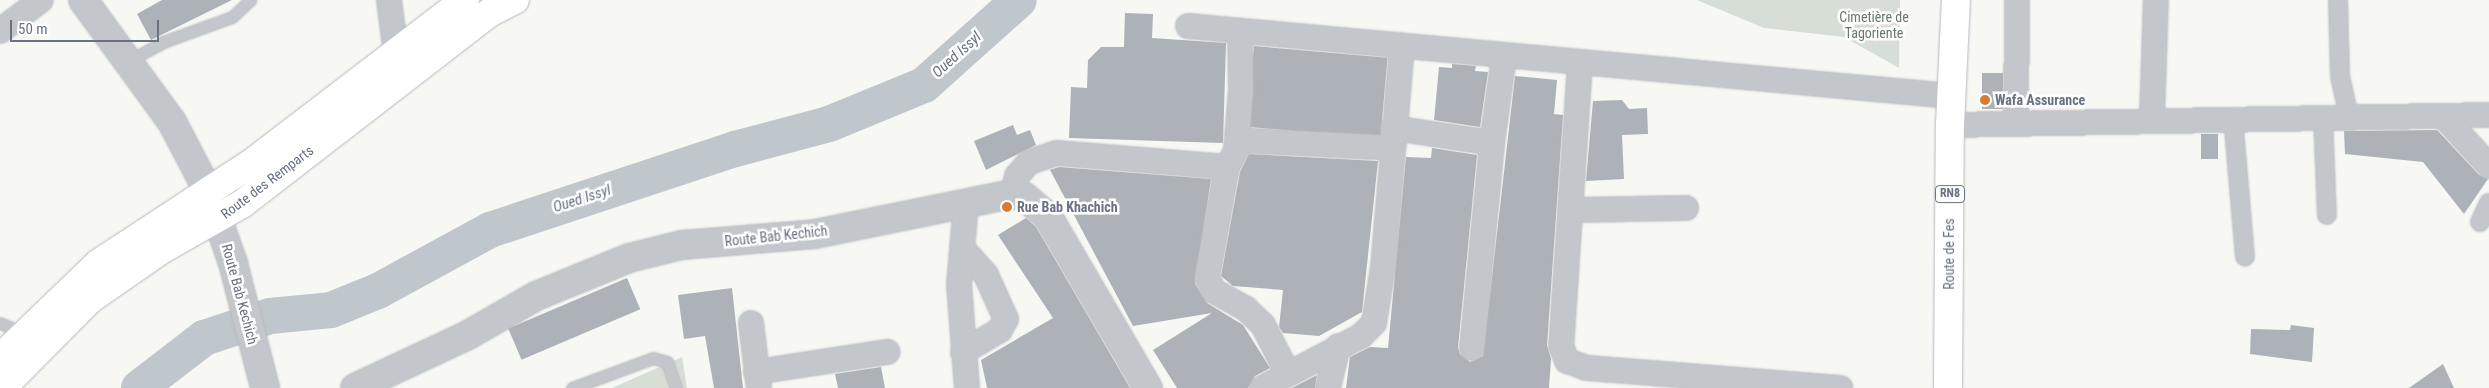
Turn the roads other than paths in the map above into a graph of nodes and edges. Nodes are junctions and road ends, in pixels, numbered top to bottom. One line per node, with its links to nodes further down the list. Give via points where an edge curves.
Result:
1 (41, 0): 12 (street)
2 (83, 0): 17 (street, Route Bab Kechich)
3 (250, 0): 17 (lane, via 232,17 163,42)
4 (388, 0): 15 (street)
5 (465, 0): 15 (main road, Route des Remparts)
6 (515, 0): 40 (main road, Route des Remparts, via 489,13)
7 (1956, 0): 19 (main road, Route de Fes / RN8)
8 (2017, 0): 26 (street)
9 (2156, 0): 25 (street)
10 (2338, 0): 21 (street, via 2340,76)
11 (1188, 26): 13 (street)
12 (0, 31)
13 (1240, 31): 14 (street); 29 (street)
14 (1402, 46): 16 (street); 28 (street)
15 (396, 53): 33 (main road, Route des Remparts, via 249,165)
16 (1504, 56): 18 (street); 30 (street)
17 (128, 61): 33 (street, Route Bab Kechich, via 172,122)
18 (1580, 63): 19 (street); 38 (street)
19 (1951, 96): 27 (main road, Route de Fes / RN8)
20 (2489, 115): 24 (street)
21 (2349, 116): 23 (street); 24 (street)
22 (2233, 117): 23 (street); 25 (street); 43 (street)
23 (2323, 117): 39 (street)
24 (2444, 117): 31 (street)
25 (2152, 118): 26 (street)
26 (2016, 123): 27 (street)
27 (1950, 125): 64 (main road, Route de Fes / RN8)
28 (1393, 138): 29 (street); 30 (street); 47 (street, via 1378,310 1369,331)
29 (1237, 140): 32 (street)
30 (1492, 143): 48 (street)
31 (2489, 166)
32 (1227, 167): 34 (street, via 1057,153 1029,162 1018,176); 52 (street, via 1210,253 1208,284 1255,316)
33 (208, 191): 40 (street, Route Bab Kechich); 46 (main road, Route des Remparts, via 99,262)
34 (1012, 194): 35 (street, Route Bab Kechich); 60 (street, via 1025,197 1048,217)
35 (966, 203): 42 (street); 56 (street, Route Bab Kechich, via 815,234 682,245 629,258 536,296 468,335)
36 (2489, 203): 41 (street)
37 (1686, 208): 38 (street)
38 (1573, 210): 63 (street, via 1561,346 1567,362 1587,368)
39 (2327, 215)
40 (219, 219): 54 (main road, Route des Remparts, via 161,250 89,300); 55 (street, Route Bab Kechich)
41 (2480, 222)
42 (962, 248): 50 (street, via 959,284); 50 (street, via 986,275 1006,319 1000,330)
43 (2245, 256)
44 (0, 323): 46 (lane)
45 (751, 323): 53 (street)
46 (25, 333): 51 (main road, Route des Remparts)
47 (1338, 346): 52 (street); 62 (street)
48 (1472, 348)
49 (886, 352): 53 (street)
50 (963, 352): 59 (street)
51 (0, 358)
52 (1287, 372): 61 (street)
53 (758, 380)
54 (2, 388)
55 (265, 388)
56 (355, 388)
57 (572, 388): 58 (lane, via 653,358 667,362)
58 (676, 388)
59 (967, 388)
60 (1148, 388)
61 (1262, 388)
62 (1328, 388)
63 (1840, 388)
64 (1948, 388)

